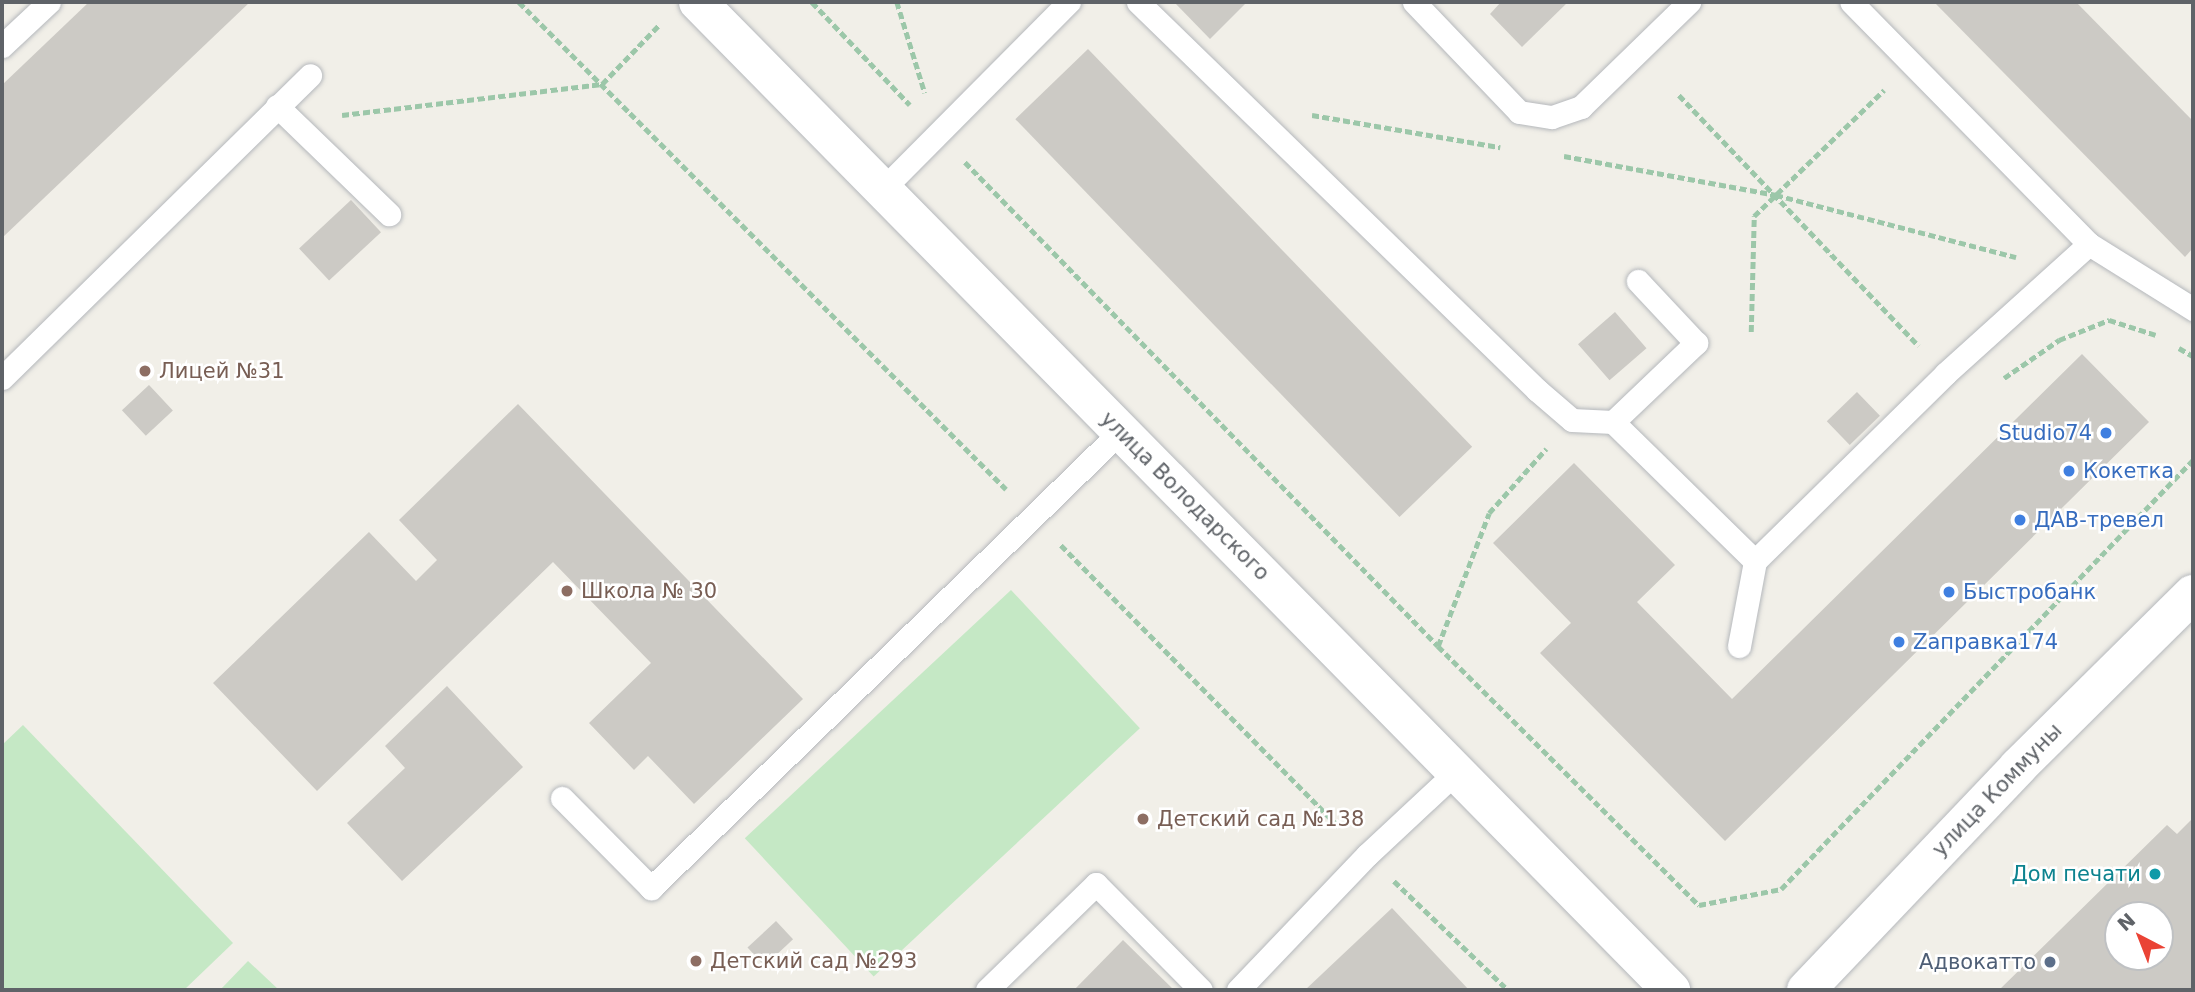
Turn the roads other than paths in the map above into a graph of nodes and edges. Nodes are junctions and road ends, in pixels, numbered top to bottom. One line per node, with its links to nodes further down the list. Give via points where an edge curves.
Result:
1 (49, 2): 8 (lane)
2 (698, 2): 11 (street, улица Володарского)
3 (1069, 2): 11 (lane)
4 (1139, 2): 17 (lane, via 1572,420)
5 (1414, 2): 6 (lane, via 1519,112 1552,117 1581,107)
6 (1689, 2)
7 (1851, 2): 13 (lane)
8 (2, 46)
9 (310, 75): 10 (lane)
10 (285, 113): 12 (lane); 16 (lane)
11 (883, 189): 18 (street, улица Володарского)
12 (389, 214)
13 (2089, 244): 15 (lane); 19 (lane, via 1945,374)
14 (1638, 281): 17 (lane, via 1696,343)
15 (2193, 309)
16 (2, 377)
17 (1613, 422): 19 (lane)
18 (1121, 431): 22 (street, улица Володарского); 23 (lane, via 651,888)
19 (1755, 561): 21 (lane)
20 (2193, 594): 28 (street, улица Коммуны, via 2018,767)
21 (1739, 646)
22 (1457, 771): 26 (lane, via 1367,855); 27 (street, улица Володарского)
23 (562, 798)
24 (987, 990): 25 (lane, via 1096,884)
25 (1201, 990)
26 (1238, 990)
27 (1671, 990)
28 (1806, 990)

